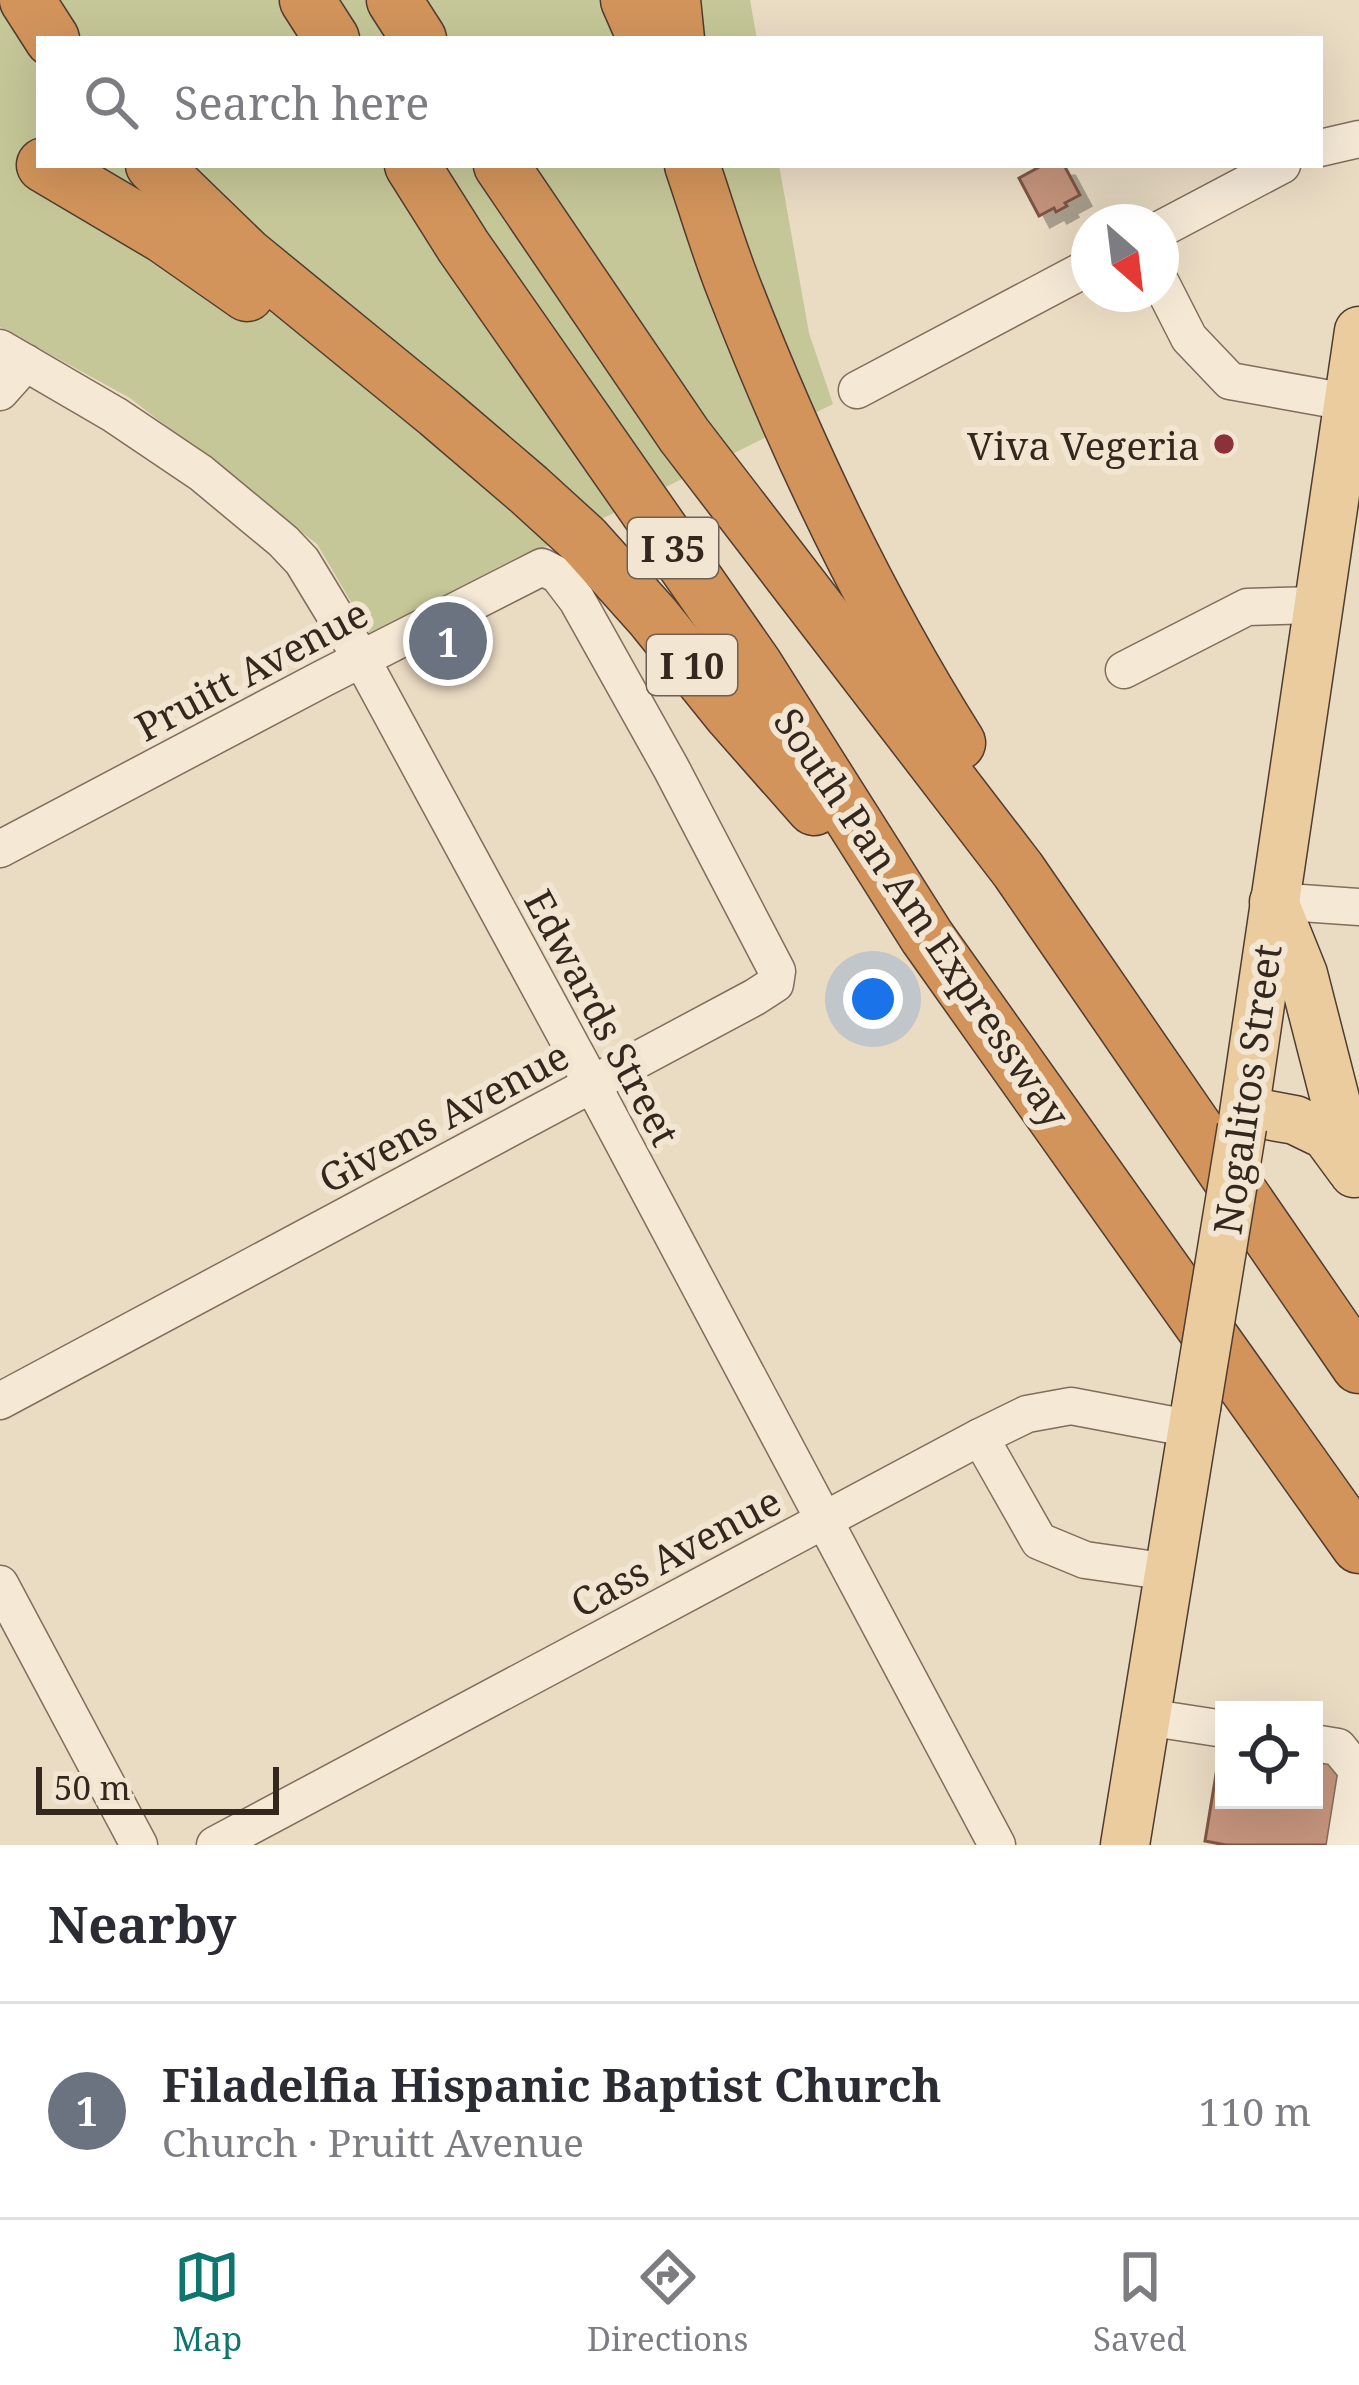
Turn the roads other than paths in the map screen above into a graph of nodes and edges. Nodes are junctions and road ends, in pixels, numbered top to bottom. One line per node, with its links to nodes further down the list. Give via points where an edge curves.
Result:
1 (27, 0): 6 (highway)
2 (307, 0): 7 (highway)
3 (394, 0): 8 (highway)
4 (628, 0): 9 (highway)
5 (673, 0): 10 (highway)
6 (50, 36)
7 (330, 36)
8 (417, 36)
9 (644, 36)
10 (677, 36)
11 (1359, 139): 13 (street)
12 (0, 143): 14 (highway, I 10)
13 (1323, 147)
14 (36, 161)
15 (49, 168): 29 (highway, I 10)
16 (156, 168): 29 (highway, via 246,255)
17 (414, 168): 38 (highway, South Pan Am Expressway / I 35, via 755,665)
18 (503, 168): 35 (highway, I 35, via 684,435)
19 (693, 168): 35 (highway, via 807,462 896,637 989,794)
20 (1276, 168): 21 (street)
21 (1179, 219)
22 (1071, 277): 26 (street)
23 (1176, 312): 28 (street, via 1230,382)
24 (1359, 331): 28 (main road, Nogalitos Street)
25 (13, 355): 27 (street); 31 (street, Edwards Street, via 184,461 283,541)
26 (857, 390)
27 (0, 392)
28 (1353, 400): 30 (main road, Nogalitos Street)
29 (438, 412): 38 (highway, I 10, via 584,540)
30 (1317, 605): 32 (street, via 1246,607); 36 (main road, Nogalitos Street)
31 (361, 658): 33 (street, Pruitt Avenue, via 542,567 577,600); 34 (street, Pruitt Avenue); 39 (street, Edwards Street)
32 (1124, 670)
33 (671, 767): 39 (street, Givens Avenue, via 777,971 775,984)
34 (0, 849)
35 (1018, 869): 42 (highway)
36 (1273, 901): 37 (street); 40 (main road, Nogalitos Street); 41 (main road, via 1303,974)
37 (1359, 908)
38 (927, 937): 47 (highway, South Pan Am Expressway / I 10)
39 (592, 1084): 43 (street, Givens Avenue); 46 (street, Edwards Street)
40 (1244, 1119): 41 (main road, via 1294,1120 1326,1136); 44 (main road, Nogalitos Street, bridge)
41 (1356, 1179)
42 (1359, 1366)
43 (0, 1401)
44 (1195, 1418): 45 (street, Cass Avenue, via 1071,1406 1027,1414); 48 (main road, Nogalitos Street)
45 (980, 1436): 46 (street, Cass Avenue); 48 (street, via 1039,1541 1085,1560)
46 (825, 1519): 54 (street, Cass Avenue); 55 (street, Edwards Street)
47 (1359, 1546)
48 (1170, 1572): 50 (main road, Nogalitos Street)
49 (0, 1583): 53 (street)
50 (1146, 1718): 51 (street); 56 (main road, Nogalitos Street)
51 (1215, 1728)
52 (1323, 1744): 57 (street, via 1338,1747 1357,1770)
53 (140, 1845)
54 (215, 1845)
55 (997, 1845)
56 (1125, 1845)
57 (1345, 1845)

